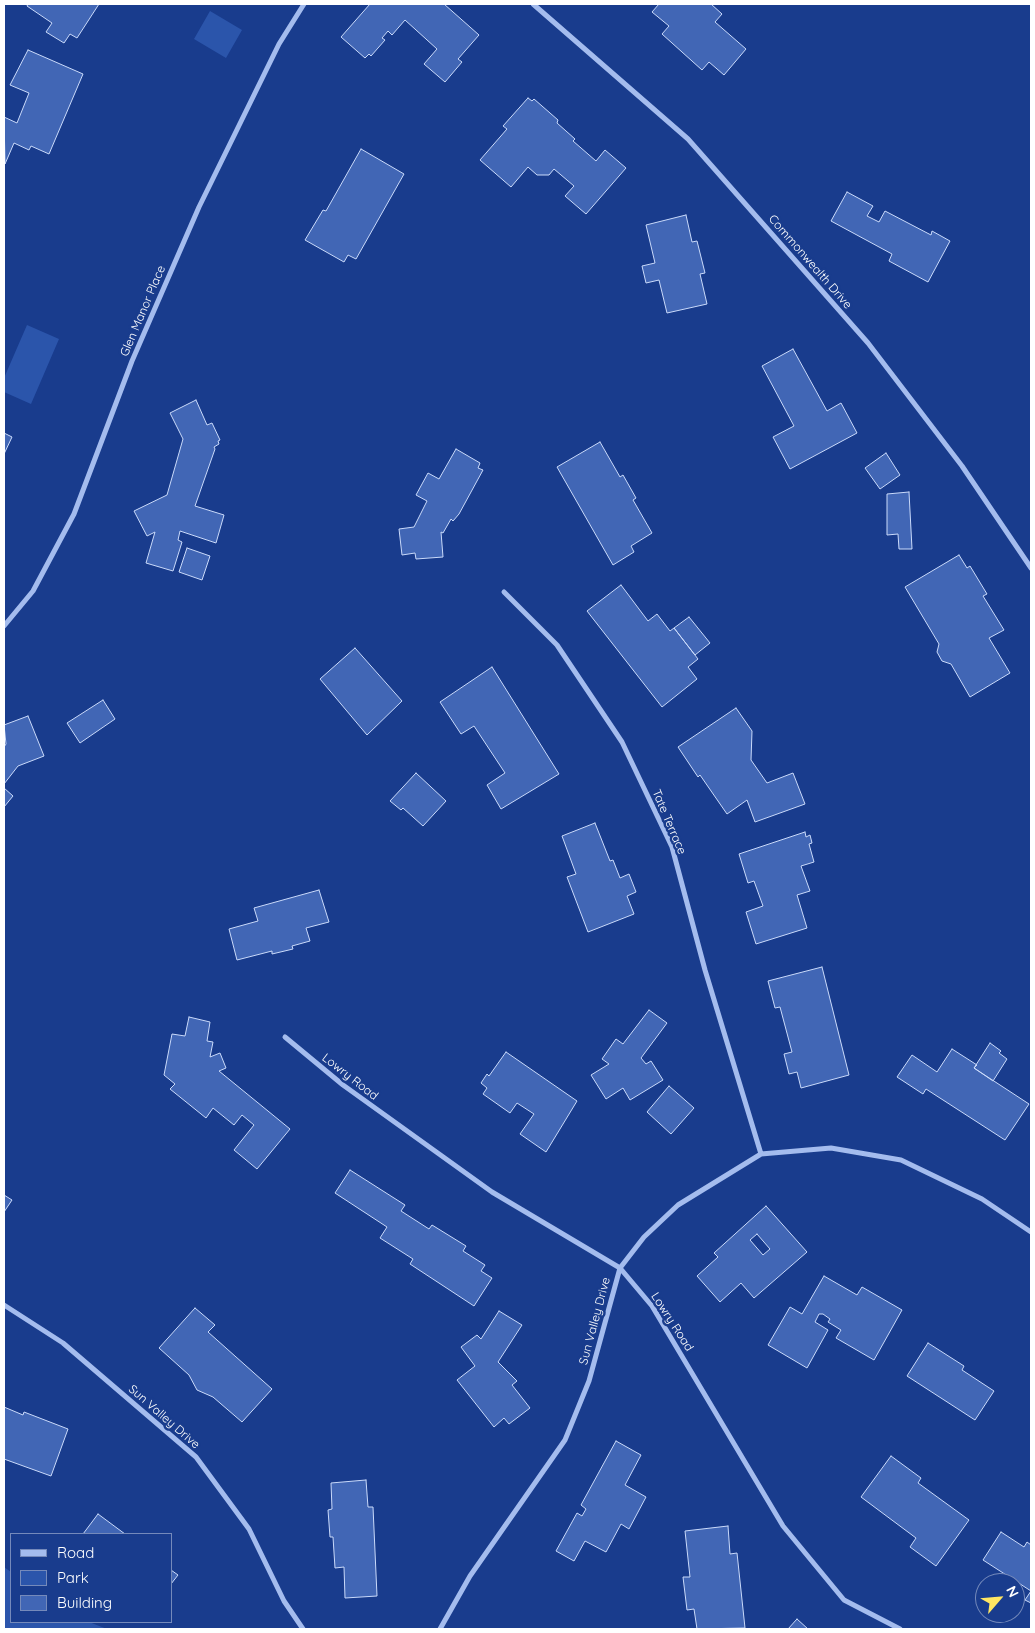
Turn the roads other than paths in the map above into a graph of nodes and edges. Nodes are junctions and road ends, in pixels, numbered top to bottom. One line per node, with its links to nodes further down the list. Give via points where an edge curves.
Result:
1 (304, 4): 5 (street, Glen Manor Place, via 280,44 199,207 132,361 74,514 33,591)
2 (533, 4): 3 (street, Commonwealth Drive, via 688,139 868,343 962,466)
3 (1031, 568)
4 (504, 592): 7 (street, Tate Terrace, via 557,645 622,742 672,848)
5 (4, 626)
6 (285, 1037): 9 (street, Lowry Road, via 343,1085 492,1192)
7 (761, 1154): 8 (street, Sun Valley Drive, via 831,1148 901,1160 982,1199); 9 (street, Sun Valley Drive, via 678,1205 644,1237)
8 (1031, 1232)
9 (620, 1268): 12 (street, Sun Valley Drive, via 589,1381 565,1440 470,1576); 13 (street, Lowry Road, via 652,1306 783,1526 844,1600)
10 (4, 1306): 11 (street, Sun Valley Drive, via 63,1344 196,1457 249,1529 284,1601)
11 (303, 1629)
12 (440, 1629)
13 (900, 1629)

